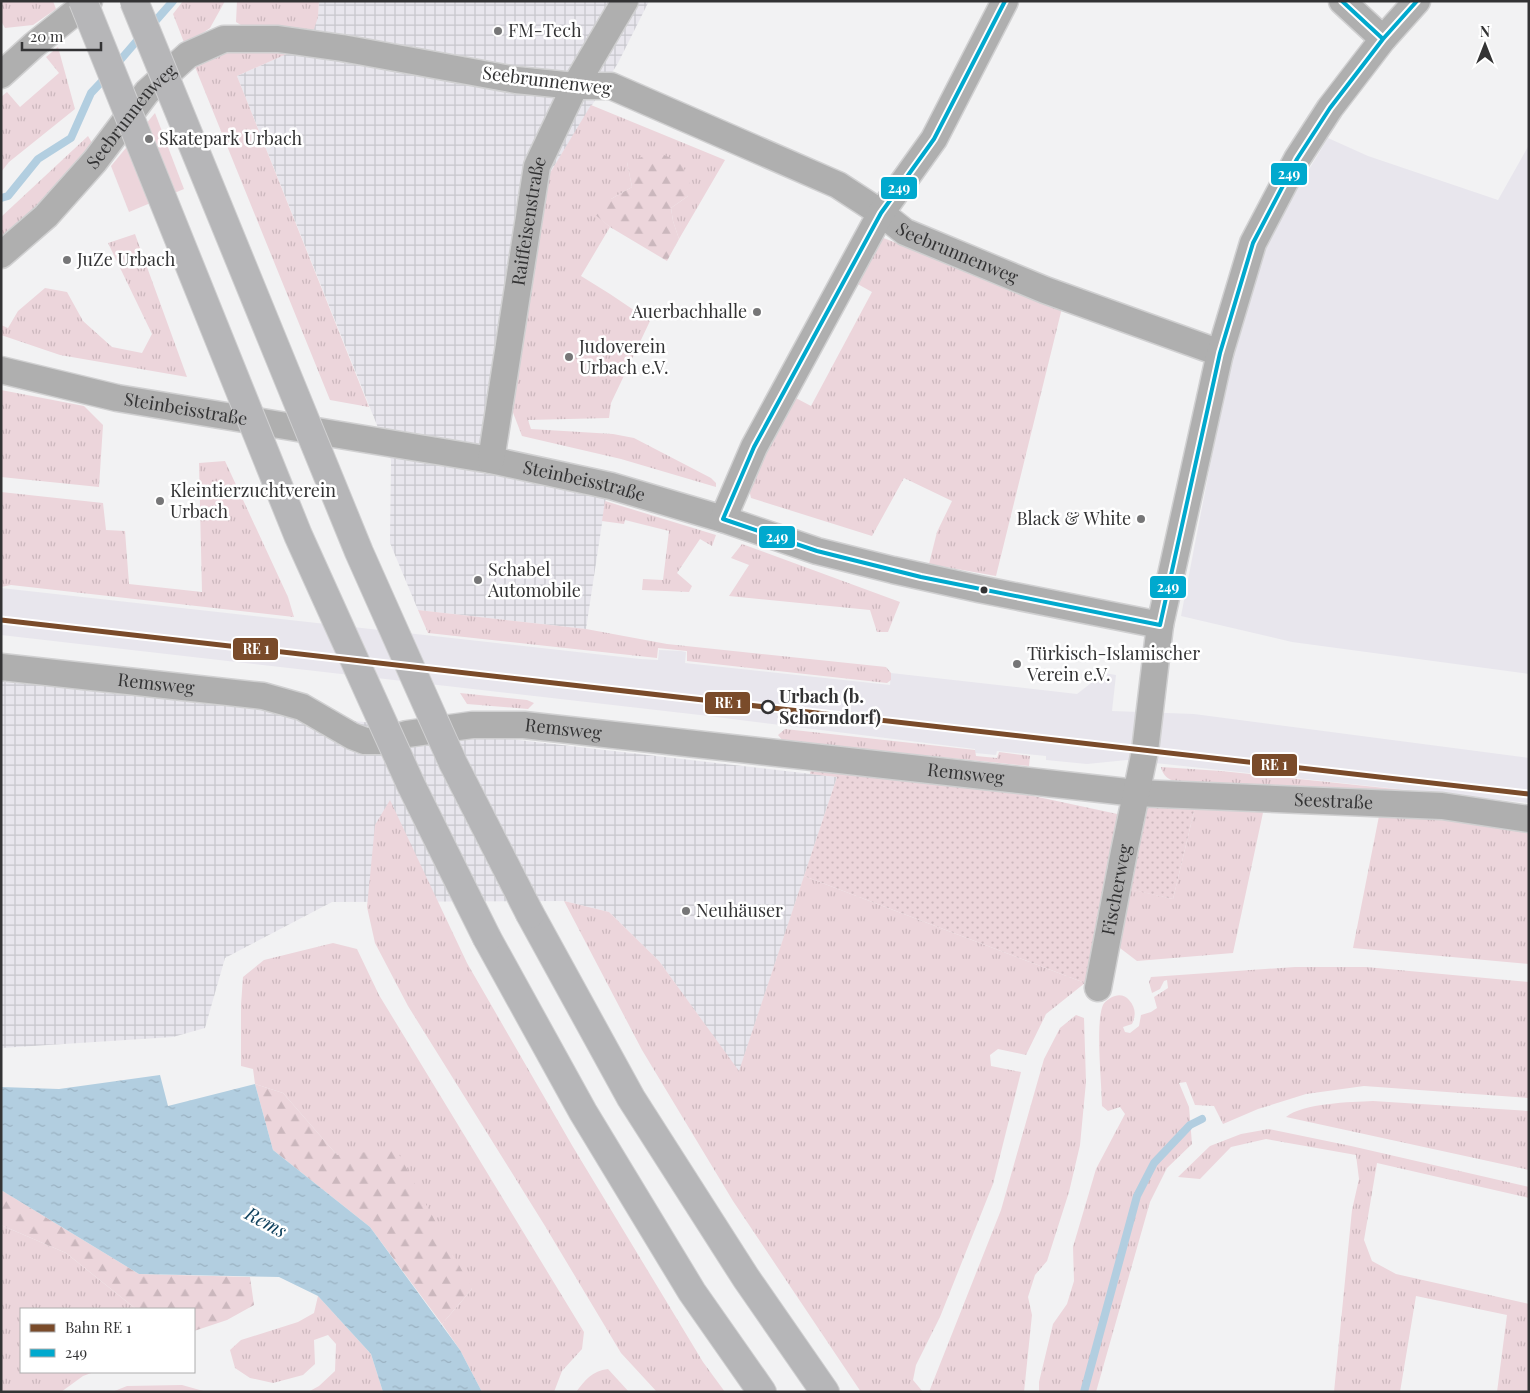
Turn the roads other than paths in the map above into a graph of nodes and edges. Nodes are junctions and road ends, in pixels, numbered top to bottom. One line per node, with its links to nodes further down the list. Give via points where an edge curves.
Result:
1 (83, 1): 22 (highway, bridge, via 298,535 411,786 487,938 583,1112 682,1276)
2 (89, 1): 9 (street)
3 (134, 1): 23 (highway, bridge, via 359,552 453,763 530,914 632,1098 746,1278)
4 (625, 1): 10 (street, Raiffeisenstraße)
5 (1005, 1): 11 (street, via 934,139)
6 (1342, 1): 8 (street)
7 (1417, 1): 8 (street, Fischerweg)
8 (1383, 39): 13 (street, Fischerweg, via 1330,108 1302,152 1254,243)
9 (2, 72)
10 (575, 86): 11 (street, Seebrunnenweg, via 611,86 838,185); 12 (street, Seebrunnenweg, via 516,80 342,48 278,40 224,39 188,55 147,92 46,216); 15 (street, Raiffeisenstraße, via 536,166)
11 (881, 213): 13 (street, Seebrunnenweg, via 905,232 1045,290); 16 (street, via 754,446)
12 (1, 255)
13 (1220, 353): 17 (street, Fischerweg)
14 (1, 370): 15 (street, Steinbeisstraße, via 126,400)
15 (491, 460): 16 (street, Steinbeisstraße, via 611,486)
16 (723, 519): 17 (street, Steinbeisstraße, via 817,551 921,577)
17 (1160, 625): 19 (street, Fischerweg, via 1145,751)
18 (1, 667): 19 (street, Remsweg, via 263,696 302,707 365,741 383,741 407,734 472,725 524,725)
19 (1136, 792): 20 (street, Seestraße, via 1442,806); 21 (street, Fischerweg)
20 (1529, 819)
21 (1098, 988)
22 (762, 1392)
23 (825, 1392)

